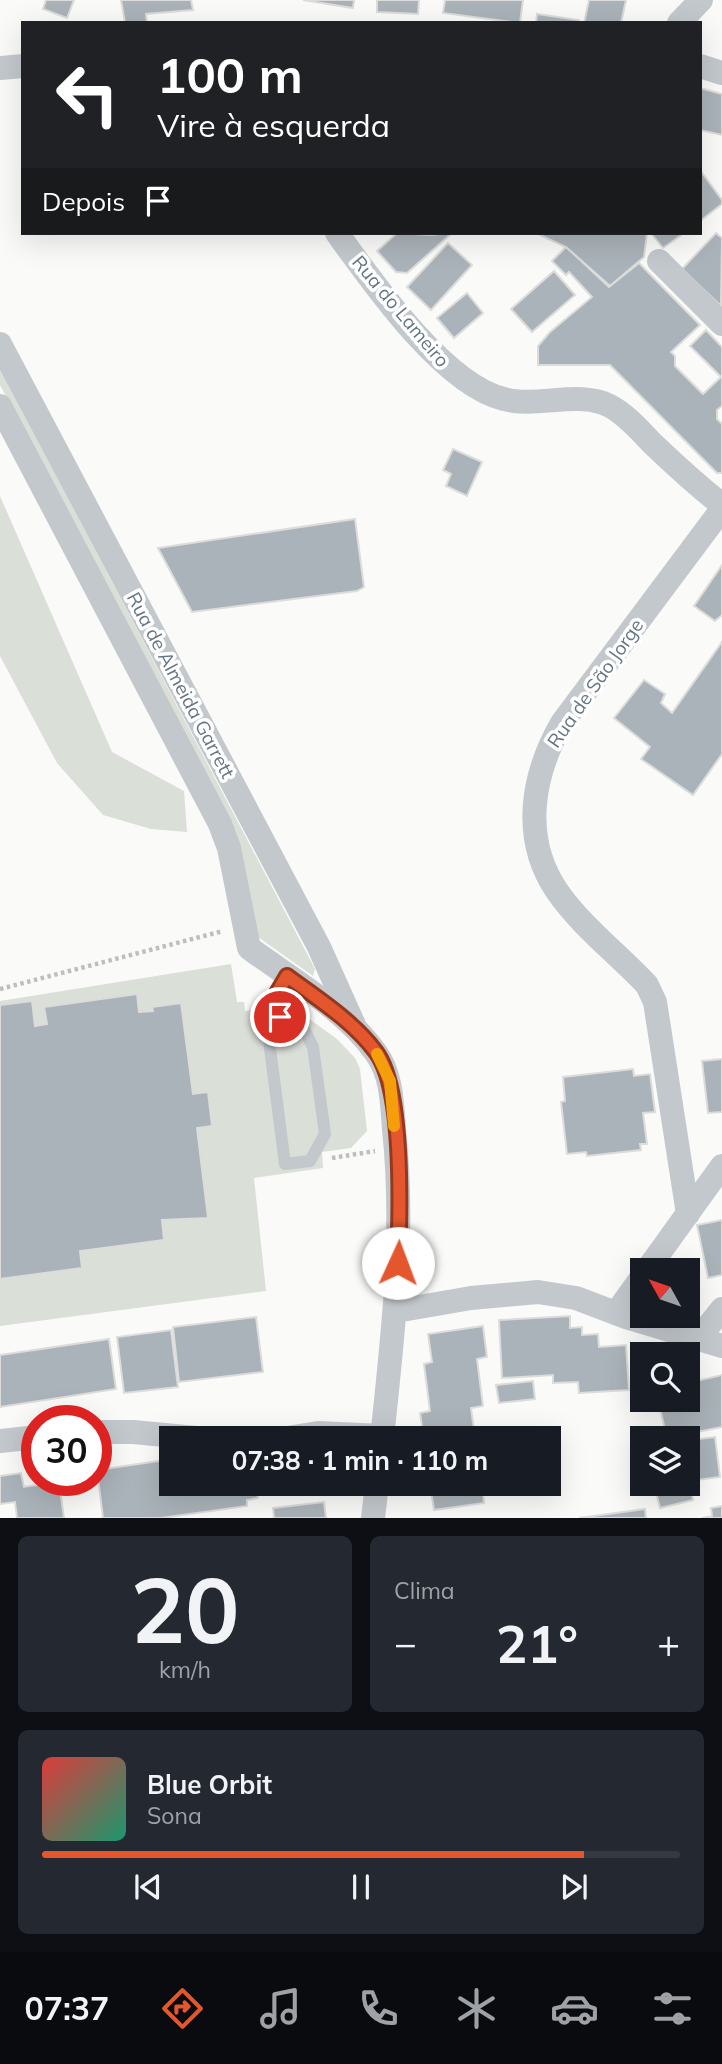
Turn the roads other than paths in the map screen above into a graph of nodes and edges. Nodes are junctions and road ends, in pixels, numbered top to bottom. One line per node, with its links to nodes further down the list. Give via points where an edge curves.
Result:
1 (701, 0): 2 (street)
2 (681, 21)
3 (21, 66): 5 (street)
4 (702, 67): 6 (street)
5 (0, 68)
6 (722, 73)
7 (339, 235): 12 (street, Rua do Lameiro, via 445,366 463,380 505,400 584,401 610,406)
8 (659, 261): 9 (street)
9 (722, 324)
10 (0, 344): 15 (street, Rua de Almeida Garrett, via 319,947)
11 (0, 406): 13 (street, Rua de Almeida Garrett, via 220,824 249,948)
12 (722, 507): 17 (street, Rua de São Jorge, via 562,723 537,775 534,801 541,855 557,891 647,985 656,1002)
13 (287, 976): 14 (lane, via 277,993); 15 (street, Rua de Almeida Garrett)
14 (280, 1017): 14 (lane, via 305,1031 313,1047 325,1134 310,1161 285,1164 268,1041)
15 (356, 1029): 21 (street, Rua de Almeida Garrett, via 378,1054 390,1081 401,1191)
16 (722, 1166): 17 (street)
17 (688, 1214): 18 (street)
18 (656, 1258)
19 (630, 1295): 22 (street)
20 (722, 1309): 23 (street)
21 (396, 1311): 22 (street, via 538,1293 576,1298); 25 (street, Rua de Almeida Garrett)
22 (617, 1314): 23 (street)
23 (698, 1339): 24 (street)
24 (722, 1346)
25 (383, 1426)
26 (112, 1432): 27 (street)
27 (159, 1434)
28 (21, 1439): 29 (street)
29 (0, 1441)
30 (376, 1496): 31 (street)
31 (373, 1518)

